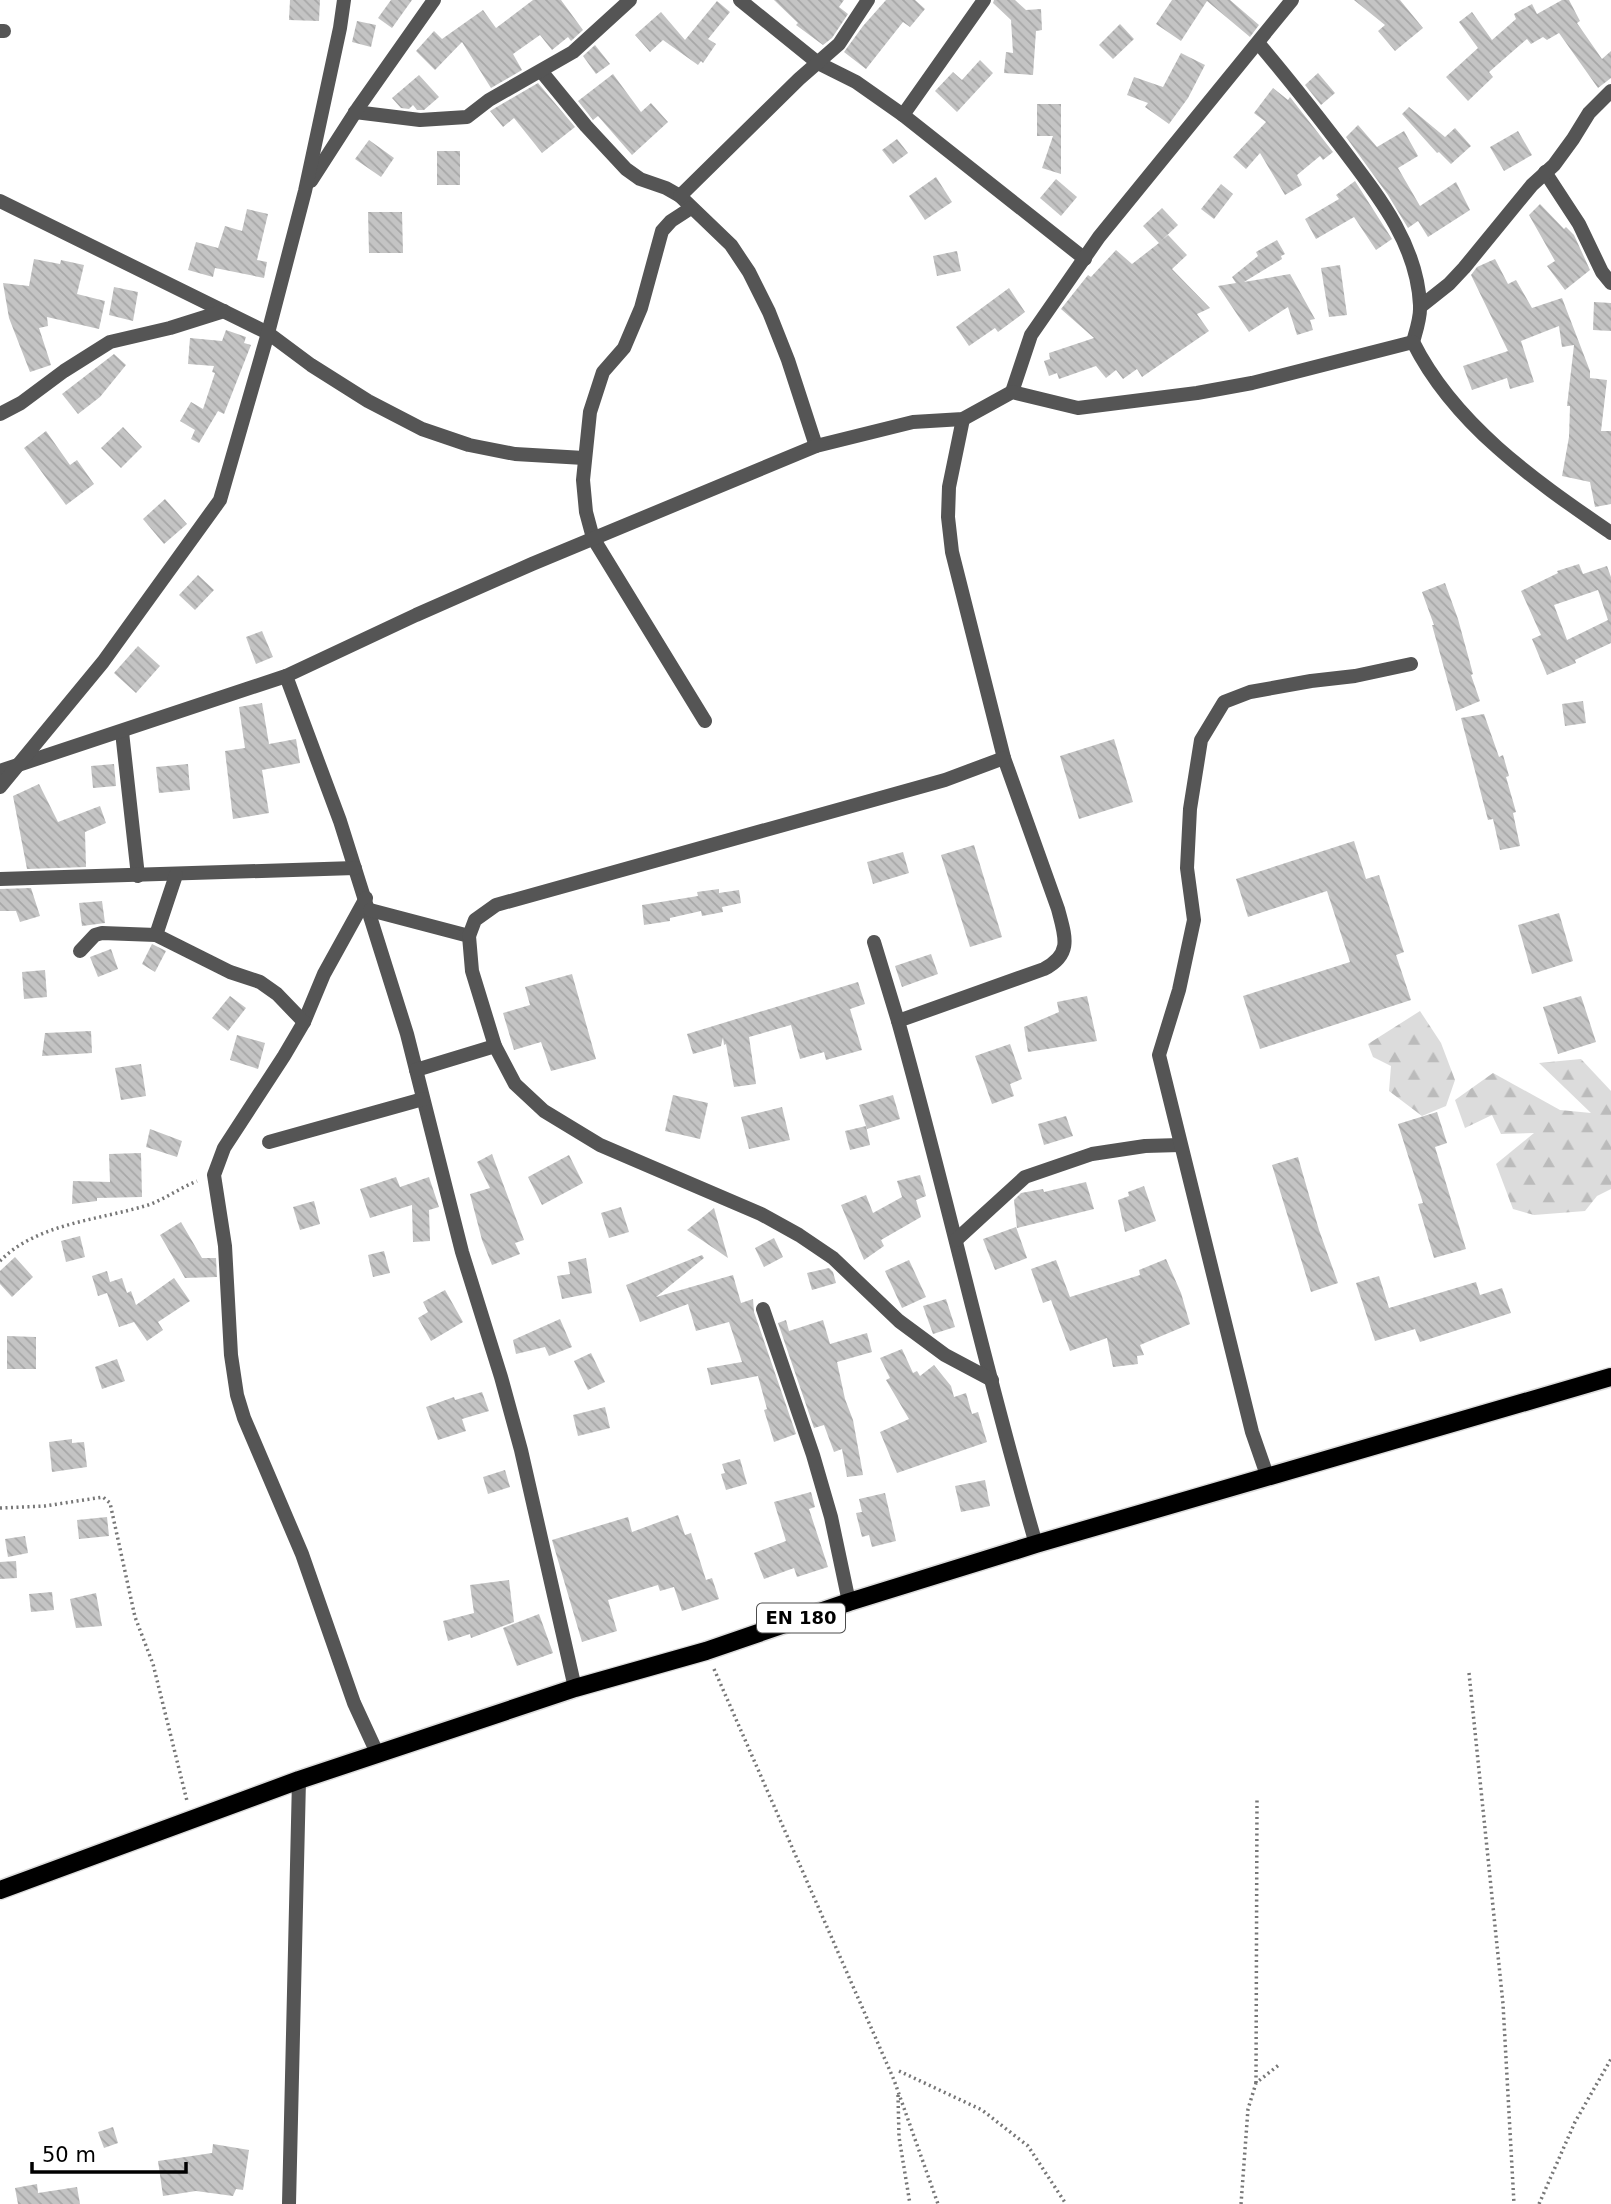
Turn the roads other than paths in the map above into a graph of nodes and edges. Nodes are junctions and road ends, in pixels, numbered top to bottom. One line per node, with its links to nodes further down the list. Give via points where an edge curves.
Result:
1 (344, 0): 15 (street)
2 (434, 0): 12 (street)
3 (630, 0): 10 (street, via 573,52)
4 (740, 0): 9 (street)
5 (868, 0): 9 (street, via 839,44)
6 (984, 0): 13 (street)
7 (1292, 0): 8 (street)
8 (1258, 44): 19 (street); 21 (street, via 1302,94 1392,217 1414,269)
9 (818, 62): 13 (street); 16 (street)
10 (541, 71): 12 (street, via 467,117 420,120); 16 (street, via 626,169)
11 (1611, 91): 14 (street)
12 (355, 112): 15 (street)
13 (903, 115): 19 (street)
14 (1545, 173): 20 (street); 21 (street, via 1449,284)
15 (305, 191): 23 (street)
16 (680, 196): 18 (street)
17 (0, 201): 22 (street)
18 (691, 208): 28 (street, via 731,246 750,272 788,359); 29 (street, via 662,231 625,348 597,384)
19 (1084, 259): 25 (street, via 1031,335)
20 (1611, 283)
21 (1420, 307): 24 (street)
22 (224, 311): 23 (street); 26 (street, via 110,342)
23 (268, 333): 29 (street, via 368,401 422,429 515,454); 37 (street, via 220,500 103,662)
24 (1413, 342): 25 (street, via 1252,383 1078,408); 30 (street, via 1448,397 1511,460)
25 (1012, 392): 27 (street)
26 (0, 414)
27 (963, 419): 28 (street, via 914,422); 36 (street, via 949,486 952,552)
28 (816, 446): 31 (street)
29 (584, 458): 31 (street, via 586,512)
30 (1611, 533)
31 (593, 538): 33 (street); 34 (street)
32 (1411, 664): 55 (street, via 1250,692 1224,702 1201,740 1186,868 1194,920 1159,1055)
33 (286, 676): 35 (street); 40 (street)
34 (705, 721)
35 (122, 732): 37 (street); 42 (street)
36 (1004, 758): 46 (street, via 945,780 496,905 475,920); 49 (street, via 1058,909 1064,950 1058,962 1044,969)
37 (16, 767): 38 (street); 39 (street)
38 (0, 771)
39 (0, 787)
40 (355, 868): 41 (street); 44 (street)
41 (176, 875): 42 (street); 45 (street)
42 (138, 876): 43 (street)
43 (0, 879)
44 (368, 904): 46 (street); 50 (street, via 324,974); 52 (street)
45 (156, 935): 48 (street, via 102,933 94,935); 50 (street, via 260,982)
46 (469, 936): 51 (street, via 472,971)
47 (874, 942): 49 (street)
48 (80, 951)
49 (898, 1021): 56 (street)
50 (304, 1022): 64 (street, via 224,1148 214,1175 225,1247 231,1355 244,1418 302,1554 354,1703)
51 (495, 1046): 52 (street); 59 (street, via 515,1084 544,1111 600,1145 799,1235 833,1258 899,1321 945,1355)
52 (416, 1070): 53 (street)
53 (423, 1098): 54 (street); 63 (street, via 462,1252 521,1450)
54 (269, 1142)
55 (1180, 1145): 56 (street, via 1092,1154 1025,1177); 60 (street, via 1252,1432)
56 (956, 1240): 59 (street)
57 (763, 1309): 62 (street, via 813,1455)
58 (1611, 1377): 60 (main road, EN 180)
59 (992, 1380): 61 (street)
60 (1268, 1478): 61 (main road, EN 180)
61 (1036, 1544): 62 (main road, EN 180)
62 (849, 1602): 63 (main road, EN 180, via 706,1651)
63 (575, 1688): 64 (main road, EN 180)
64 (378, 1755): 65 (main road, EN 180)
65 (299, 1780): 66 (main road, EN 180); 67 (street)
66 (0, 1890)
67 (289, 2204)

